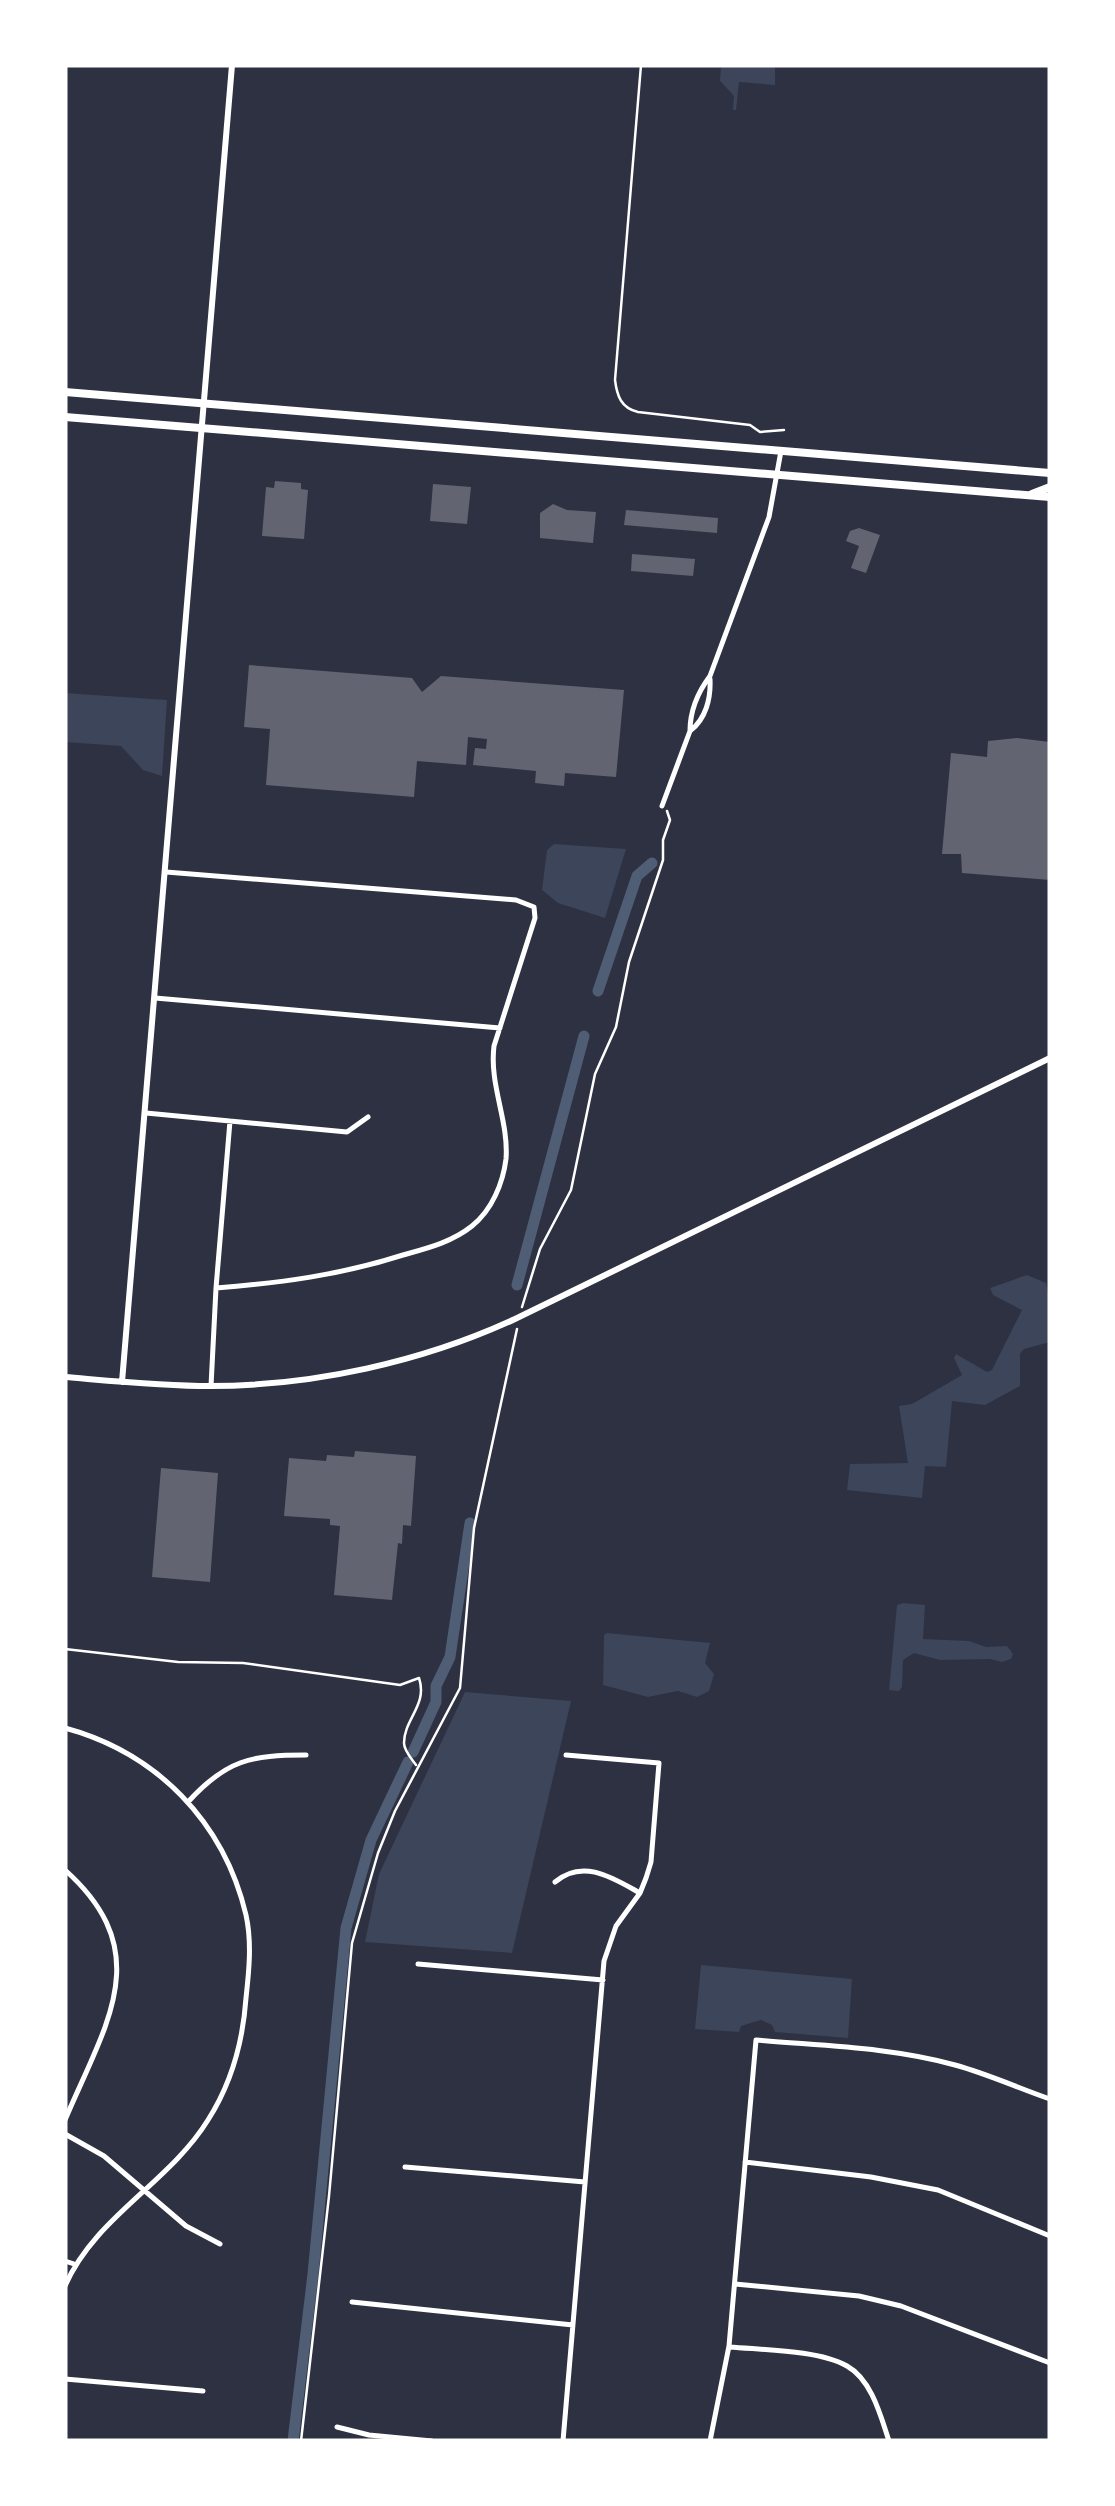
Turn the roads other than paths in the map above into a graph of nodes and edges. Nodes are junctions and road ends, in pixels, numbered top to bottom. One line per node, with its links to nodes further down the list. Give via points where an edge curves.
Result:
1 (232, 65): 3 (street)
2 (65, 392): 3 (main road)
3 (206, 405): 5 (street); 6 (main road)
4 (65, 417): 5 (main road)
5 (204, 429): 8 (main road); 15 (street)
6 (781, 452): 7 (main road); 8 (street)
7 (1050, 473)
8 (778, 476): 10 (main road); 12 (street, via 770,517)
9 (1050, 487): 10 (main road)
10 (1028, 496): 11 (main road)
11 (1050, 498)
12 (710, 676): 13 (street); 13 (street, via 705,709)
13 (690, 731): 14 (street)
14 (662, 806)
15 (166, 872): 16 (street); 17 (street, via 516,900 534,907)
16 (155, 998): 17 (street); 19 (street)
17 (500, 1028): 22 (street, via 491,1066 506,1156 501,1184 476,1224 449,1241 362,1268)
18 (1050, 1058): 25 (street, via 500,1326 357,1370)
19 (146, 1114): 21 (street); 24 (street)
20 (368, 1117): 21 (street, via 347,1132)
21 (230, 1121): 22 (street)
22 (216, 1288): 25 (street)
23 (65, 1377): 24 (street)
24 (122, 1382): 25 (street)
25 (211, 1386)
26 (65, 1728): 29 (street, via 126,1752 164,1776)
27 (306, 1756): 29 (street, via 252,1757 210,1778)
28 (566, 1756): 32 (street, via 660,1763 651,1862)
29 (188, 1802): 41 (street, via 213,1832 246,1917 244,2029 207,2122)
30 (65, 1870): 36 (street, via 108,1921 118,1952 118,1986)
31 (555, 1882): 32 (street, via 566,1872 589,1870)
32 (640, 1894): 34 (street, via 616,1926)
33 (418, 1964): 34 (street)
34 (603, 1980): 40 (street)
35 (1050, 2099): 38 (street, via 916,2056 756,2040)
36 (65, 2120)
37 (65, 2134): 41 (street)
38 (745, 2162): 42 (street, via 938,2190); 46 (street)
39 (405, 2167): 40 (street)
40 (585, 2182): 49 (street)
41 (144, 2189): 43 (street, via 186,2226); 45 (street)
42 (1050, 2236)
43 (220, 2244)
44 (65, 2261): 45 (street)
45 (74, 2264): 47 (street)
46 (734, 2284): 50 (street); 51 (street, via 901,2306)
47 (65, 2286)
48 (352, 2302): 49 (street)
49 (573, 2324): 56 (street)
50 (729, 2346): 57 (street); 58 (street, via 822,2357 850,2367 873,2398)
51 (1050, 2363)
52 (65, 2380): 53 (street)
53 (203, 2392)
54 (337, 2427): 55 (street)
55 (432, 2441)
56 (563, 2441)
57 (710, 2441)
58 (889, 2441)

